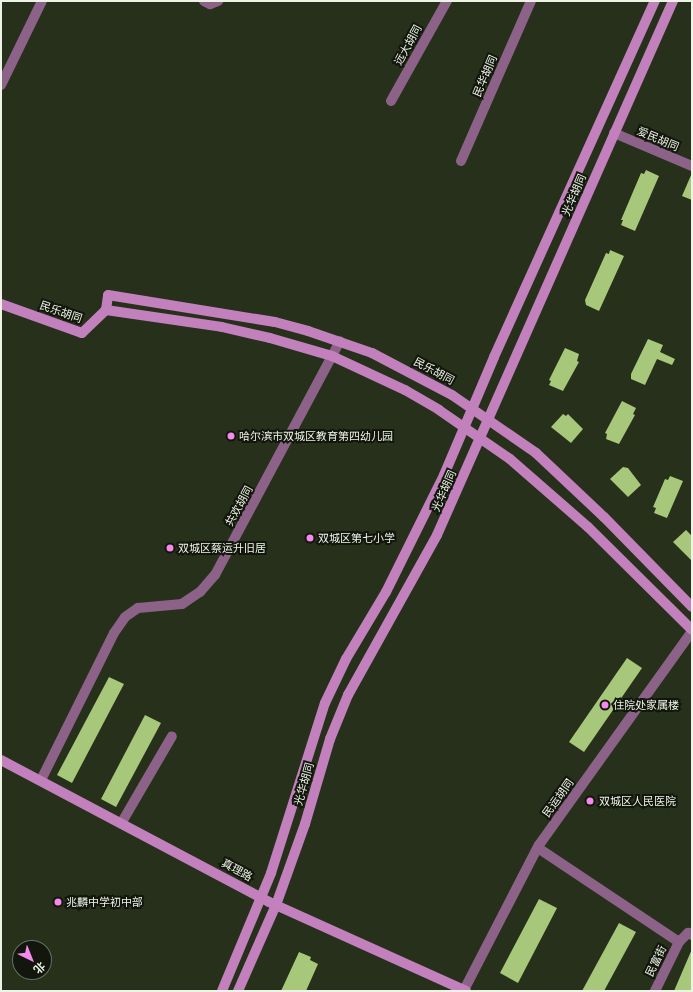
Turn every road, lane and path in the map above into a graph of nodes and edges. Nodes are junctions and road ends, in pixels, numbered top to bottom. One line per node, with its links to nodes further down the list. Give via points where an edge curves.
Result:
1 (42, 1): 8 (street)
2 (204, 1): 3 (street, via 210,4)
3 (218, 1)
4 (447, 1): 9 (street, 远大胡同)
5 (530, 1): 11 (street, 民华胡同)
6 (655, 1): 17 (main road, 光华胡同, via 494,357)
7 (673, 1): 10 (main road, 光华胡同)
8 (1, 85)
9 (391, 101)
10 (614, 133): 12 (street, 爱民胡同); 18 (main road, 光华胡同)
11 (461, 161)
12 (692, 166)
13 (1, 304): 14 (main road, 民乐胡同, via 82,333)
14 (106, 310): 15 (main road, 民乐胡同, via 108,295 231,313); 16 (main road, via 222,327)
15 (340, 341): 16 (street, 共欢胡同); 17 (main road, 民乐胡同, via 416,374)
16 (332, 356): 19 (main road, via 405,390); 25 (street, 共欢胡同, via 215,575 200,592 182,604 138,608 125,617 114,633)
17 (474, 408): 18 (main road, 民乐胡同); 19 (main road, 光华胡同)
18 (490, 418): 20 (main road, 光华胡同); 21 (main road, 民乐胡同, via 559,474)
19 (466, 428): 20 (main road); 28 (main road, 光华胡同, via 416,535 346,659 325,703)
20 (481, 438): 22 (main road, via 510,459 588,527); 29 (main road, 光华胡同, via 437,535 348,695 330,739 305,824)
21 (692, 607)
22 (692, 631): 27 (street, 民运胡同)
23 (172, 736): 26 (street)
24 (1, 760): 25 (main road, 真理路)
25 (40, 780): 26 (main road, 真理路)
26 (122, 822): 28 (main road, 真理路)
27 (538, 848): 31 (street); 32 (street, 民运胡同)
28 (261, 897): 29 (main road, 真理路); 33 (main road, 光华胡同)
29 (276, 905): 32 (main road, 真理路); 34 (main road, 光华胡同)
30 (692, 935): 31 (street, via 688,933)
31 (679, 942): 35 (street, 民富街)
32 (465, 990)
33 (222, 991)
34 (238, 991)
35 (655, 991)

